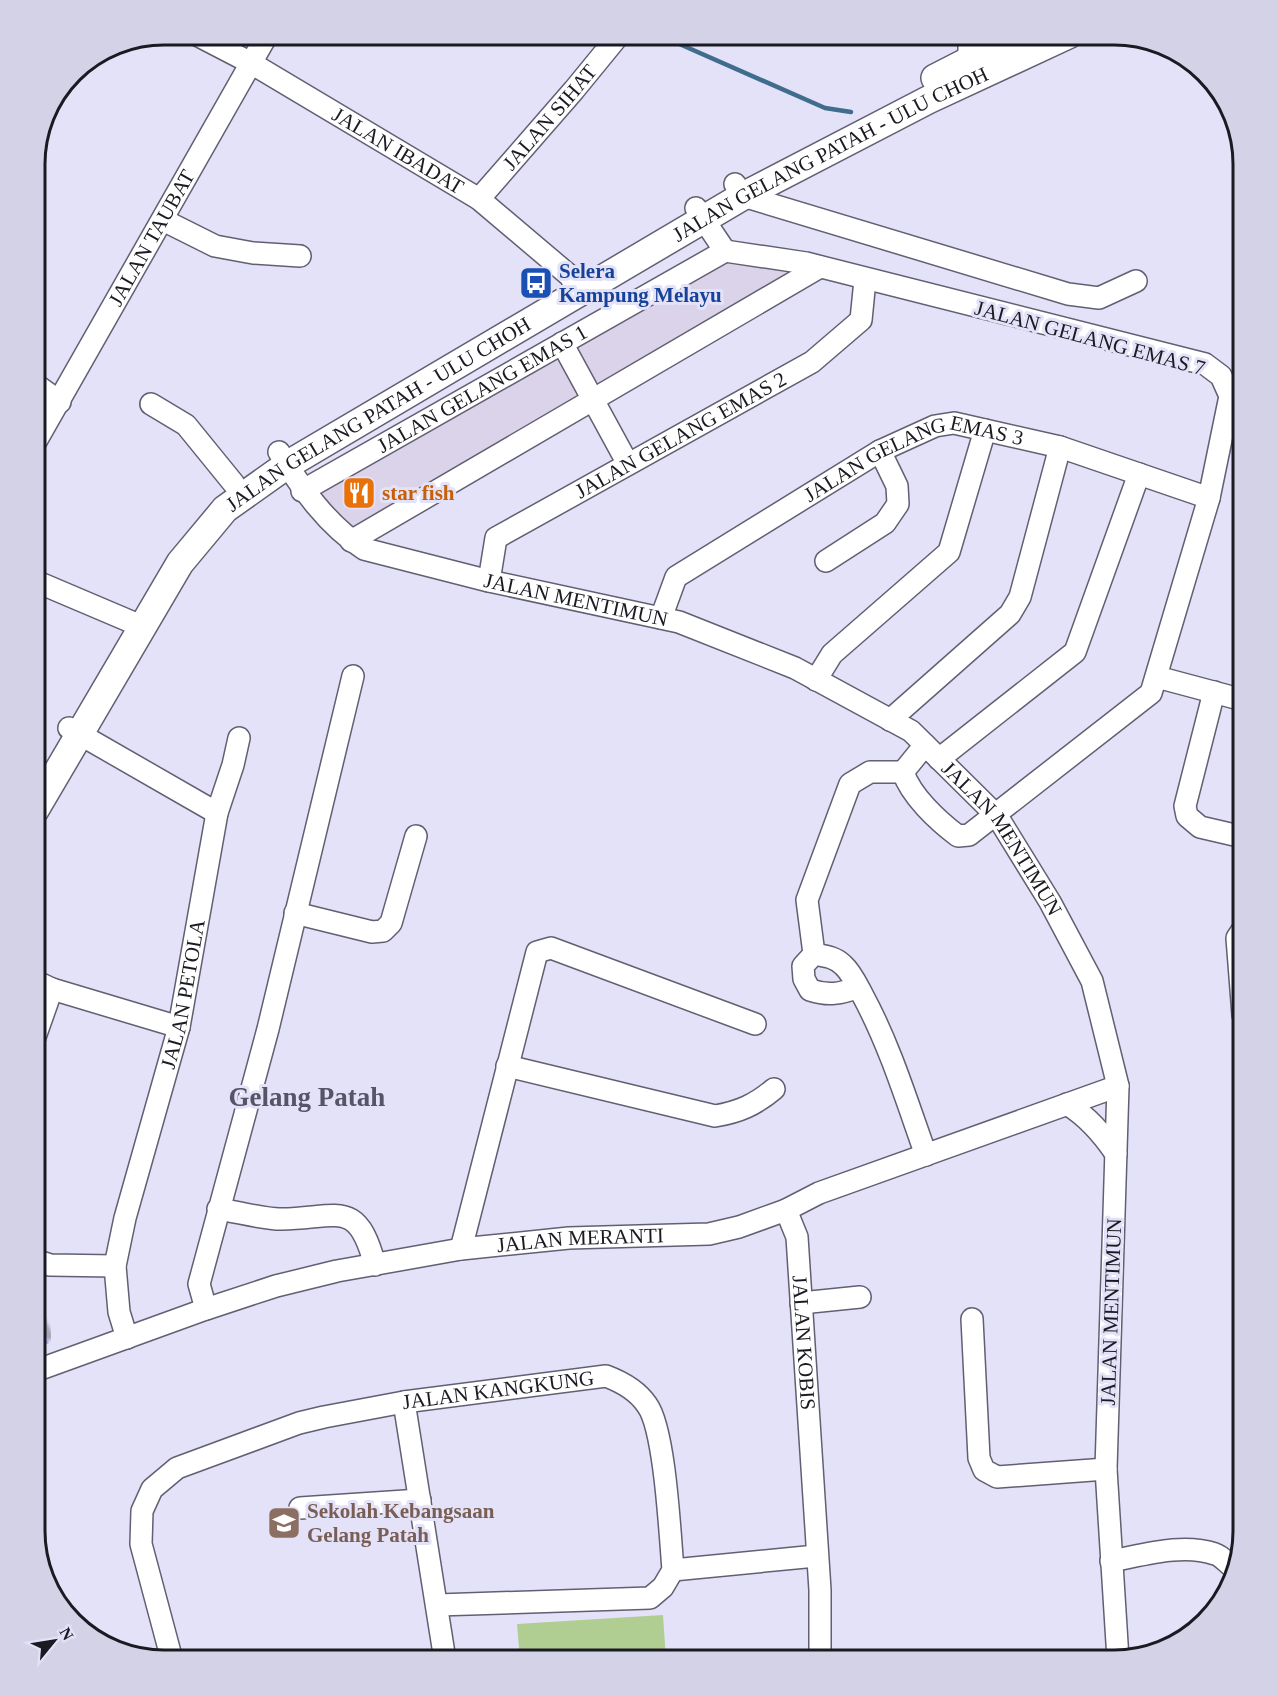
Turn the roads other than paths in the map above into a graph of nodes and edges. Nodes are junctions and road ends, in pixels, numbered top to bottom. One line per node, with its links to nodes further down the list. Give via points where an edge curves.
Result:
1 (217, 45): 6 (street, JALAN IBADAT)
2 (261, 45): 6 (street, JALAN TAUBAT)
3 (611, 45): 8 (street, JALAN SIHAT)
4 (981, 45): 7 (main road, JALAN GELANG PATAH - ULU CHOH)
5 (1034, 45): 7 (main road, JALAN GELANG PATAH - ULU CHOH)
6 (251, 63): 8 (street, JALAN IBADAT); 10 (street, JALAN TAUBAT)
7 (739, 190): 9 (main road, JALAN GELANG PATAH - ULU CHOH); 15 (street, via 1068,294 1099,298)
8 (479, 199): 16 (street, JALAN IBADAT)
9 (699, 214): 11 (street); 16 (main road, JALAN GELANG PATAH - ULU CHOH)
10 (163, 220): 12 (street, via 215,246); 20 (street, JALAN TAUBAT)
11 (725, 251): 13 (street, JALAN GELANG EMAS 7); 17 (street, JALAN GELANG EMAS 1)
12 (300, 256)
13 (820, 267): 14 (street, JALAN GELANG EMAS 7); 19 (street)
14 (865, 280): 27 (street, JALAN GELANG EMAS 2, via 861,320 812,362); 31 (street, JALAN GELANG EMAS 7, via 1205,364 1221,376 1230,396)
15 (1136, 281)
16 (575, 284): 26 (main road, JALAN GELANG PATAH - ULU CHOH)
17 (562, 343): 19 (street); 30 (street, JALAN GELANG EMAS 1)
18 (45, 391): 20 (street)
19 (593, 400): 27 (street); 32 (street)
20 (60, 402): 22 (street, JALAN TAUBAT)
21 (151, 404): 29 (street, via 186,425)
22 (45, 426)
23 (985, 430): 24 (street, JALAN GELANG EMAS 3); 25 (street, JALAN GELANG EMAS 3, via 954,423 935,426); 40 (street, via 949,552 832,654)
24 (1060, 447): 28 (street, JALAN GELANG EMAS 3); 43 (street, via 1020,597 1010,614)
25 (880, 451): 33 (street, via 897,486 898,504 885,523); 36 (street, JALAN GELANG EMAS 3, via 676,577)
26 (283, 458): 29 (main road, JALAN GELANG PATAH - ULU CHOH); 30 (street, JALAN MENTIMUN); 37 (main road, JALAN GELANG PATAH - ULU CHOH, via 225,509)
27 (628, 464): 34 (street, JALAN GELANG EMAS 2, via 496,537)
28 (1139, 474): 31 (street, JALAN GELANG EMAS 3); 46 (street, via 1075,652)
29 (234, 484): 37 (main road, JALAN GELANG PATAH - ULU CHOH, via 215,498 171,556)
30 (302, 491): 32 (street, JALAN MENTIMUN)
31 (1209, 498): 39 (street, JALAN GELANG EMAS 7)
32 (351, 541): 34 (street, JALAN MENTIMUN, via 364,549)
33 (826, 561)
34 (489, 581): 36 (street, JALAN MENTIMUN)
35 (45, 585): 37 (street)
36 (662, 618): 40 (street, JALAN MENTIMUN, via 711,634)
37 (136, 623): 44 (main road, JALAN GELANG PATAH - ULU CHOH)
38 (353, 676): 54 (street)
39 (1156, 677): 41 (street); 51 (street, JALAN GELANG EMAS 7, via 1151,693)
40 (816, 680): 43 (street, JALAN MENTIMUN)
41 (1214, 692): 42 (street); 52 (street, via 1185,806 1187,816 1200,827)
42 (1233, 697)
43 (890, 720): 46 (street, JALAN MENTIMUN, via 911,731)
44 (75, 731): 47 (main road, JALAN GELANG PATAH - ULU CHOH); 49 (main road, JALAN GELANG PATAH - ULU CHOH); 50 (street)
45 (239, 738): 50 (street, JALAN PETOLA)
46 (932, 752): 48 (street); 51 (street, JALAN MENTIMUN)
47 (45, 772)
48 (903, 772): 51 (street, JALAN GELANG EMAS 7, via 906,783 958,836 969,835); 55 (street, via 870,772 850,784 807,900)
49 (45, 790)
50 (217, 813): 59 (street, JALAN PETOLA)
51 (997, 816): 61 (street, JALAN MENTIMUN, via 1050,902 1092,981)
52 (1233, 834)
53 (416, 836): 54 (street, via 391,922 383,931 372,933)
54 (295, 913): 66 (street, via 268,1029)
55 (814, 954): 57 (street, via 831,957 844,966); 57 (street, via 803,966 810,990 824,995)
56 (45, 986): 59 (street)
57 (858, 987): 65 (street, via 900,1080)
58 (755, 1024): 60 (street, via 546,947 535,957)
59 (179, 1027): 71 (street, JALAN PETOLA)
60 (507, 1066): 62 (street, via 715,1116 756,1104); 68 (street)
61 (1118, 1086): 63 (street, JALAN MERANTI); 64 (street, JALAN MENTIMUN)
62 (774, 1089)
63 (1067, 1104): 64 (street, via 1083,1114); 65 (street, JALAN MERANTI)
64 (1116, 1154): 79 (street, JALAN MENTIMUN)
65 (926, 1155): 67 (street, JALAN MERANTI, via 819,1193)
66 (218, 1209): 70 (street, via 278,1220 340,1215 352,1218 369,1241); 74 (street, via 199,1284)
67 (786, 1210): 68 (street, JALAN MERANTI, via 709,1234 569,1238); 73 (street, JALAN KOBIS, via 797,1237)
68 (461, 1249): 70 (street, JALAN MERANTI)
69 (45, 1263): 71 (street)
70 (375, 1265): 74 (street, JALAN MERANTI, via 276,1286)
71 (115, 1266): 76 (street, JALAN PETOLA, via 119,1312)
72 (860, 1297): 73 (street)
73 (801, 1303): 82 (street, JALAN KOBIS)
74 (206, 1309): 76 (street, JALAN MERANTI)
75 (972, 1319): 79 (street, via 979,1458 984,1470 997,1477)
76 (127, 1338): 77 (street, JALAN MERANTI)
77 (45, 1367)
78 (404, 1402): 80 (street); 85 (street, JALAN KANGKUNG, via 606,1376 626,1384 648,1405 659,1432); 87 (street, JALAN KANGKUNG, via 299,1423 177,1468 152,1489 142,1511 141,1544)
79 (1106, 1469): 83 (street, JALAN MENTIMUN)
80 (420, 1500): 81 (street); 86 (street)
81 (300, 1508)
82 (816, 1556): 85 (street); 89 (street, JALAN KOBIS)
83 (1111, 1561): 84 (street, via 1186,1549 1217,1554); 90 (street, JALAN MENTIMUN)
84 (1229, 1563)
85 (674, 1570): 86 (street, via 650,1598)
86 (438, 1605): 88 (street)
87 (169, 1650)
88 (444, 1650)
89 (820, 1650)
90 (1117, 1650)

